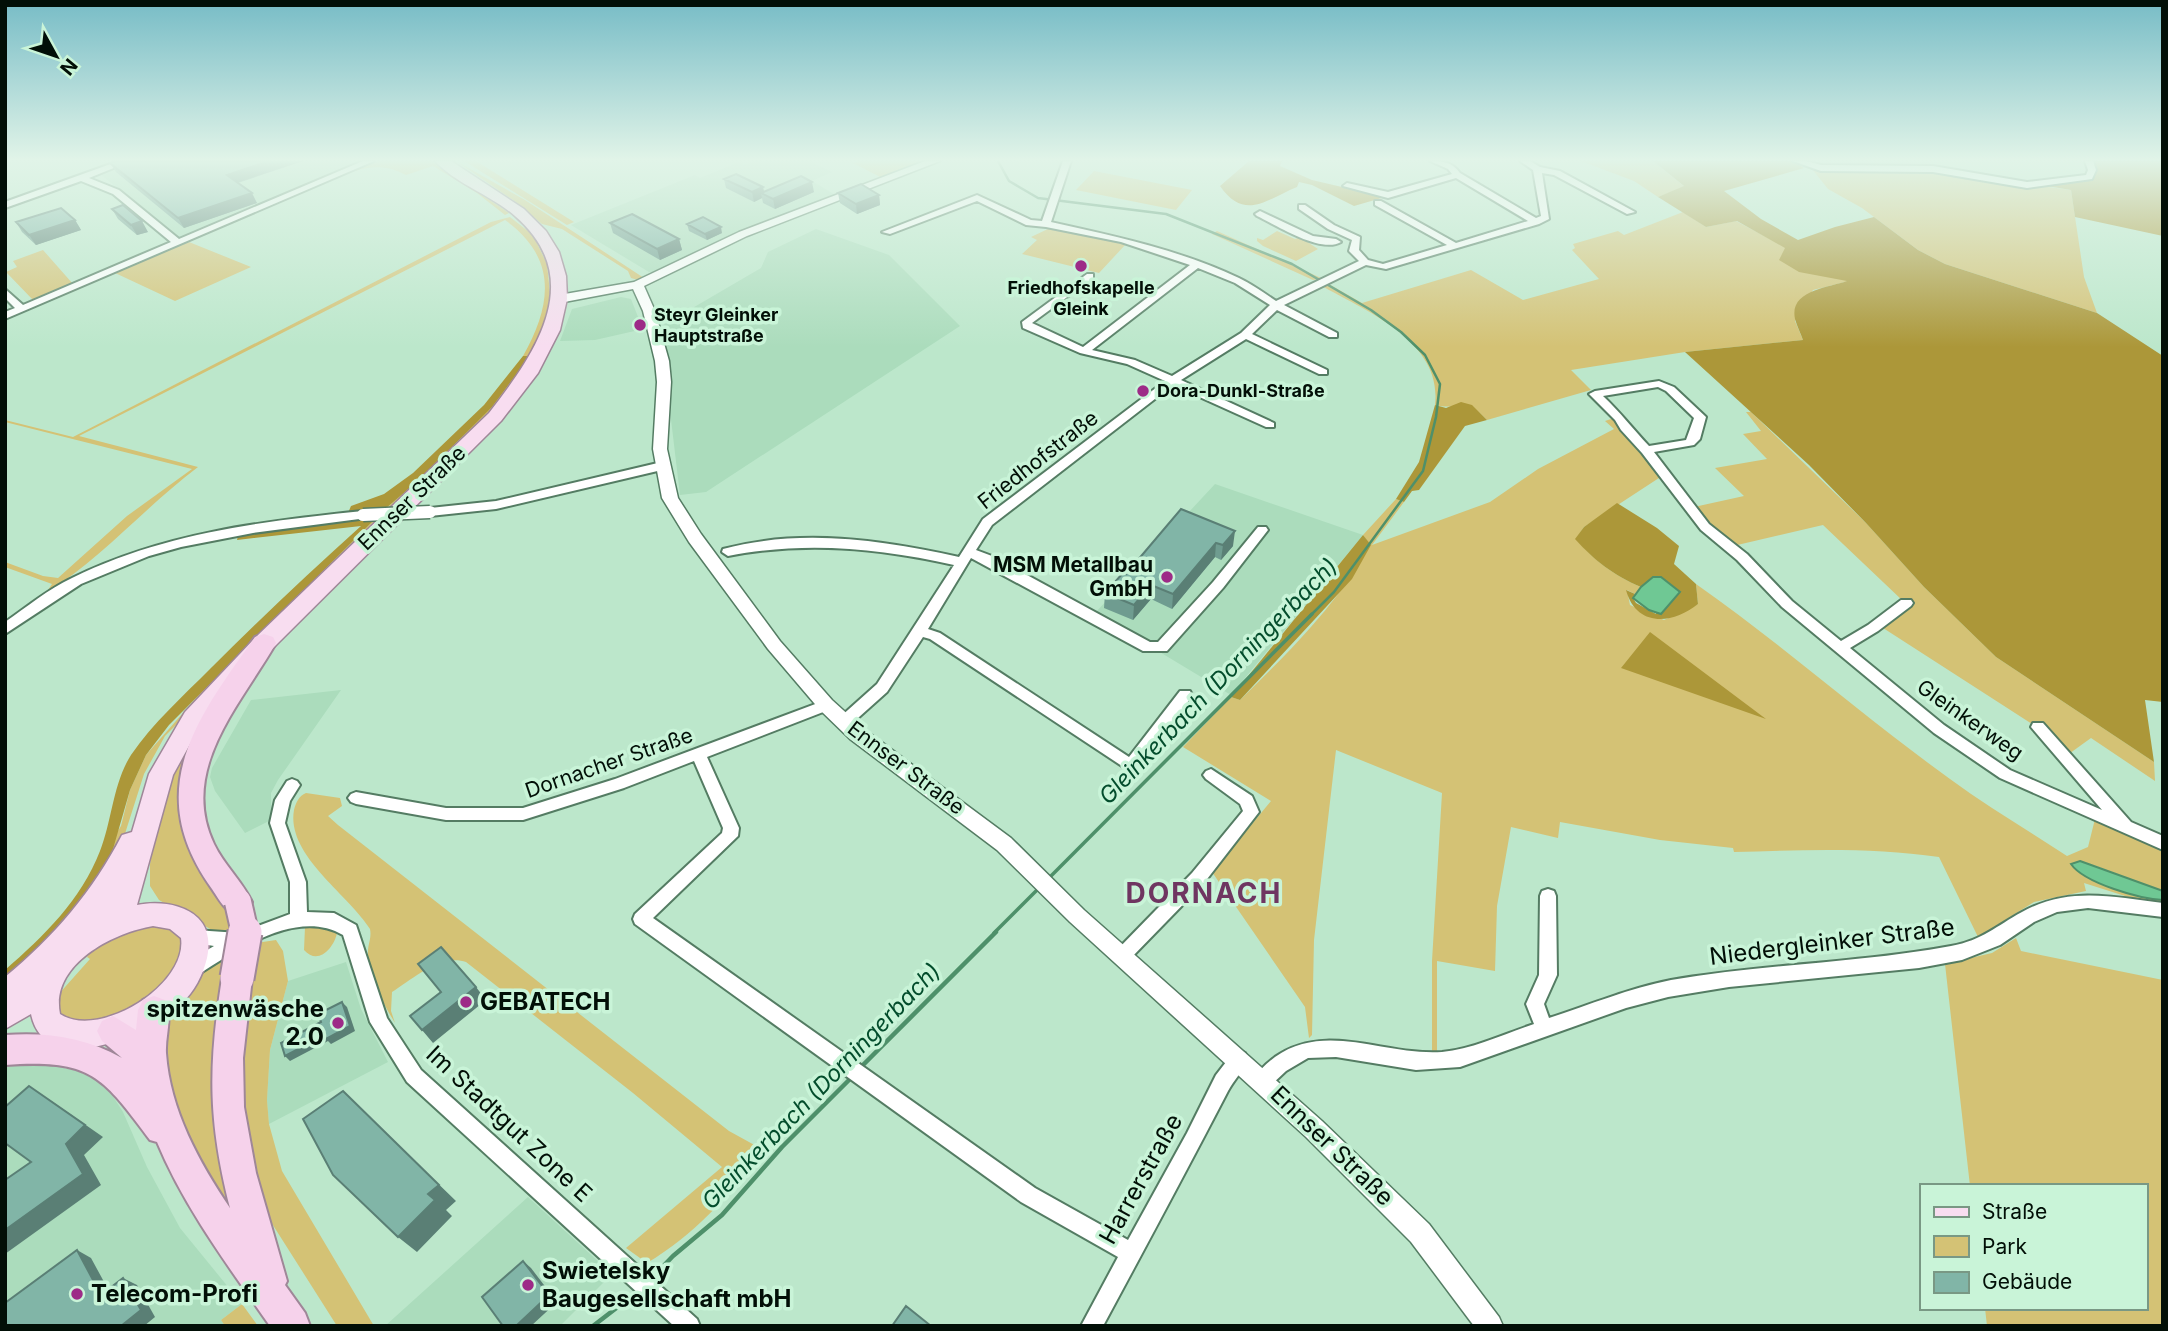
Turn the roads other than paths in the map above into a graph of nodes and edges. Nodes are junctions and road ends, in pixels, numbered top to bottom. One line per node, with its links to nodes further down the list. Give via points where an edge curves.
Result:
1 (154, 223): 15 (street)
2 (225, 223): 15 (street)
3 (531, 223): 23 (main road, Ennser Straße, via 555,265)
4 (771, 223): 21 (street)
5 (911, 223): 12 (street)
6 (1031, 223): 11 (street)
7 (1279, 223): 14 (street, via 1311,239)
8 (1329, 223): 13 (street)
9 (1414, 223): 17 (street)
10 (1532, 223): 17 (street)
11 (1045, 224): 19 (street, via 1123,240)
12 (887, 232)
13 (1346, 233): 14 (street); 16 (street, via 1357,239)
14 (1336, 242): 16 (street)
15 (178, 243): 25 (street)
16 (1355, 246): 18 (street)
17 (1455, 246): 18 (street, via 1383,267)
18 (1365, 262): 24 (street, Friedhofstraße)
19 (1197, 264): 24 (street, via 1238,281); 29 (street)
20 (1090, 276): 29 (street, via 1026,324)
21 (637, 285): 23 (street); 34 (street, Ennser Straße, via 652,320 663,372)
22 (5, 292): 25 (street)
23 (559, 299): 41 (main road, Ennser Straße, via 541,355 495,417)
24 (1276, 305): 27 (street, Friedhofstraße); 28 (street)
25 (22, 309): 26 (street)
26 (5, 316)
27 (1245, 335): 30 (street); 31 (street, Friedhofstraße)
28 (1333, 335)
29 (1084, 351): 31 (street, via 1131,362)
30 (1323, 372)
31 (1172, 381): 32 (street); 37 (street, Friedhofstraße, via 987,522)
32 (1270, 425)
33 (1646, 450): 33 (street, Gleinkerweg, via 1620,418 1595,394 1660,384 1700,417 1690,443); 42 (street, Gleinkerweg, via 1699,521)
34 (662, 466): 39 (street, bridge, via 496,505 294,522 125,559 74,582); 44 (street, Ennser Straße, via 670,498 695,538 774,645)
35 (1262, 530): 37 (street, via 1162,647 1148,647 1009,570)
36 (728, 552): 37 (street, via 834,541)
37 (965, 557): 40 (street, Friedhofstraße)
38 (1906, 603): 42 (street)
39 (5, 629)
40 (920, 631): 43 (street, via 935,636 1131,766); 45 (street, Friedhofstraße, via 882,688)
41 (264, 643): 50 (main road, Ennser Straße, via 194,718 172,751); 78 (highway, bridge, via 211,722 199,749 191,792 196,834 238,902 245,932 228,1044 228,1107 253,1228)
42 (1840, 647): 52 (street, Gleinkerweg, via 1939,729 1992,766)
43 (1185, 695)
44 (826, 705): 45 (street, Ennser Straße); 47 (street, Dornacher Straße)
45 (844, 722): 62 (street, Ennser Straße, via 1004,844)
46 (2038, 727): 52 (street, Gleinkerweg)
47 (699, 755): 51 (street, Dornacher Straße, via 519,815 446,814); 77 (street, via 731,828 730,836 641,919 1028,1195)
48 (1211, 775): 62 (street, via 1247,800 1251,812 1198,878)
49 (292, 785): 58 (street, via 276,814 297,880)
50 (153, 796): 53 (main road, Ennser Straße); 65 (main road, via 98,902 57,950)
51 (356, 798)
52 (2125, 826): 54 (street, Gleinkerweg)
53 (144, 840): 57 (main road, Ennser Straße, via 144,894); 59 (main road, Ennser Straße, via 124,904)
54 (2163, 843)
55 (1548, 896): 70 (street, via 1548,975 1535,1004)
56 (2163, 910): 70 (street, Niedergleinker Straße, via 2072,902 2043,909 1994,940 1962,952 1690,985 1644,994)
57 (153, 914): 59 (main road); 60 (main road, via 181,919)
58 (297, 920): 61 (street, Im Stadtgut Zone E); 79 (street, Im Stadtgut Zone E, via 328,918 350,930 379,1023 414,1076)
59 (107, 927): 64 (main road, via 69,954)
60 (195, 937): 61 (street, Im Stadtgut Zone E); 63 (main road)
61 (238, 940): 63 (street, Im Stadtgut Zone E)
62 (1124, 955): 73 (street, Ennser Straße)
63 (189, 970): 66 (main road)
64 (45, 988): 67 (main road); 68 (main road)
65 (5, 995)
66 (153, 1010): 71 (main road); 74 (highway)
67 (5, 1016)
68 (46, 1019): 69 (main road); 71 (main road, via 56,1030 72,1035)
69 (5, 1027)
70 (1544, 1028): 75 (street, Niedergleinker Straße, via 1443,1060 1408,1061 1317,1046 1287,1059)
71 (113, 1031): 74 (highway)
72 (5, 1050): 76 (highway, via 51,1049 111,1069)
73 (1239, 1059): 75 (street, Ennser Straße); 77 (street, Harrerstraße)
74 (150, 1070): 76 (highway)
75 (1263, 1080): 81 (street, Ennser Straße, via 1420,1233)
76 (176, 1147): 78 (highway, via 218,1220)
77 (1130, 1252): 80 (street, Harrerstraße)
78 (284, 1314)
79 (690, 1326)
80 (1091, 1326)
81 (1490, 1326)

